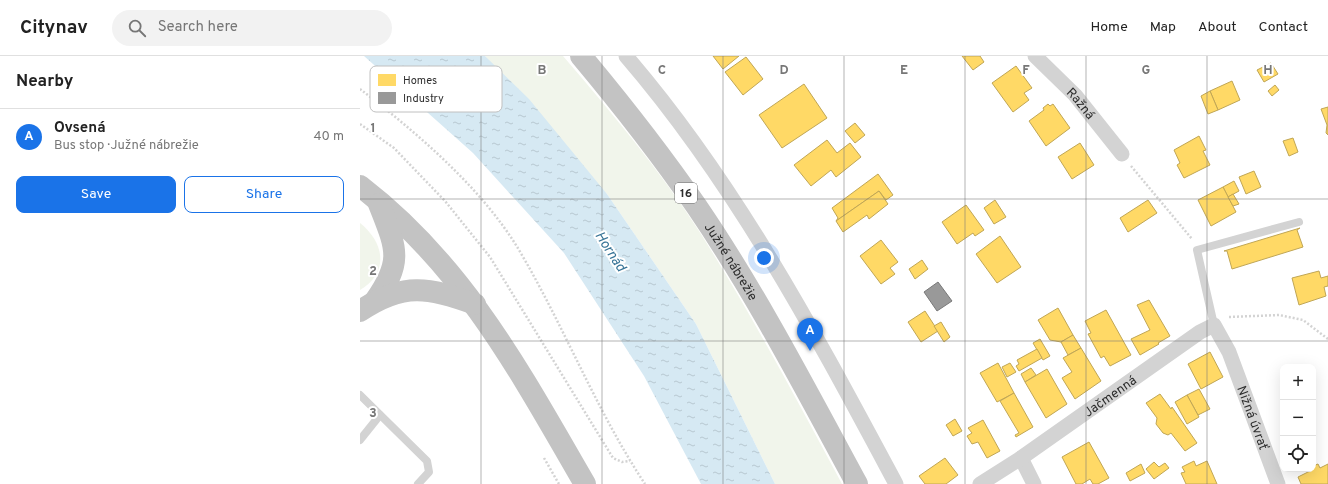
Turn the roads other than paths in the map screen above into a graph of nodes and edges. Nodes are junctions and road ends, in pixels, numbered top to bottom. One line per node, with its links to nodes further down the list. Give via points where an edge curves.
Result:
1 (581, 56): 17 (highway, Južné nábrežie / 16, via 657,151 697,208 778,339)
2 (626, 56): 18 (street, via 688,134 785,281)
3 (1035, 56): 4 (street, Ražná, via 1074,95)
4 (1122, 154)
5 (360, 186): 6 (highway)
6 (377, 200): 8 (highway, via 424,244); 9 (highway, via 390,231 395,259 388,282)
7 (1299, 222): 10 (lane, via 1197,250)
8 (476, 305): 9 (highway, via 446,293 414,290 397,293); 16 (highway, via 528,386)
9 (367, 306)
10 (1214, 325): 14 (street, Jačmenná, via 1200,332); 21 (street, Nižná úvrať, via 1229,352)
11 (360, 395): 12 (lane)
12 (380, 414): 13 (lane); 15 (lane, via 427,461 429,472)
13 (360, 440)
14 (1021, 458): 19 (street, Jačmenná); 20 (street)
15 (418, 484)
16 (585, 484)
17 (857, 484)
18 (896, 484)
19 (980, 484)
20 (1034, 484)
21 (1278, 484)

